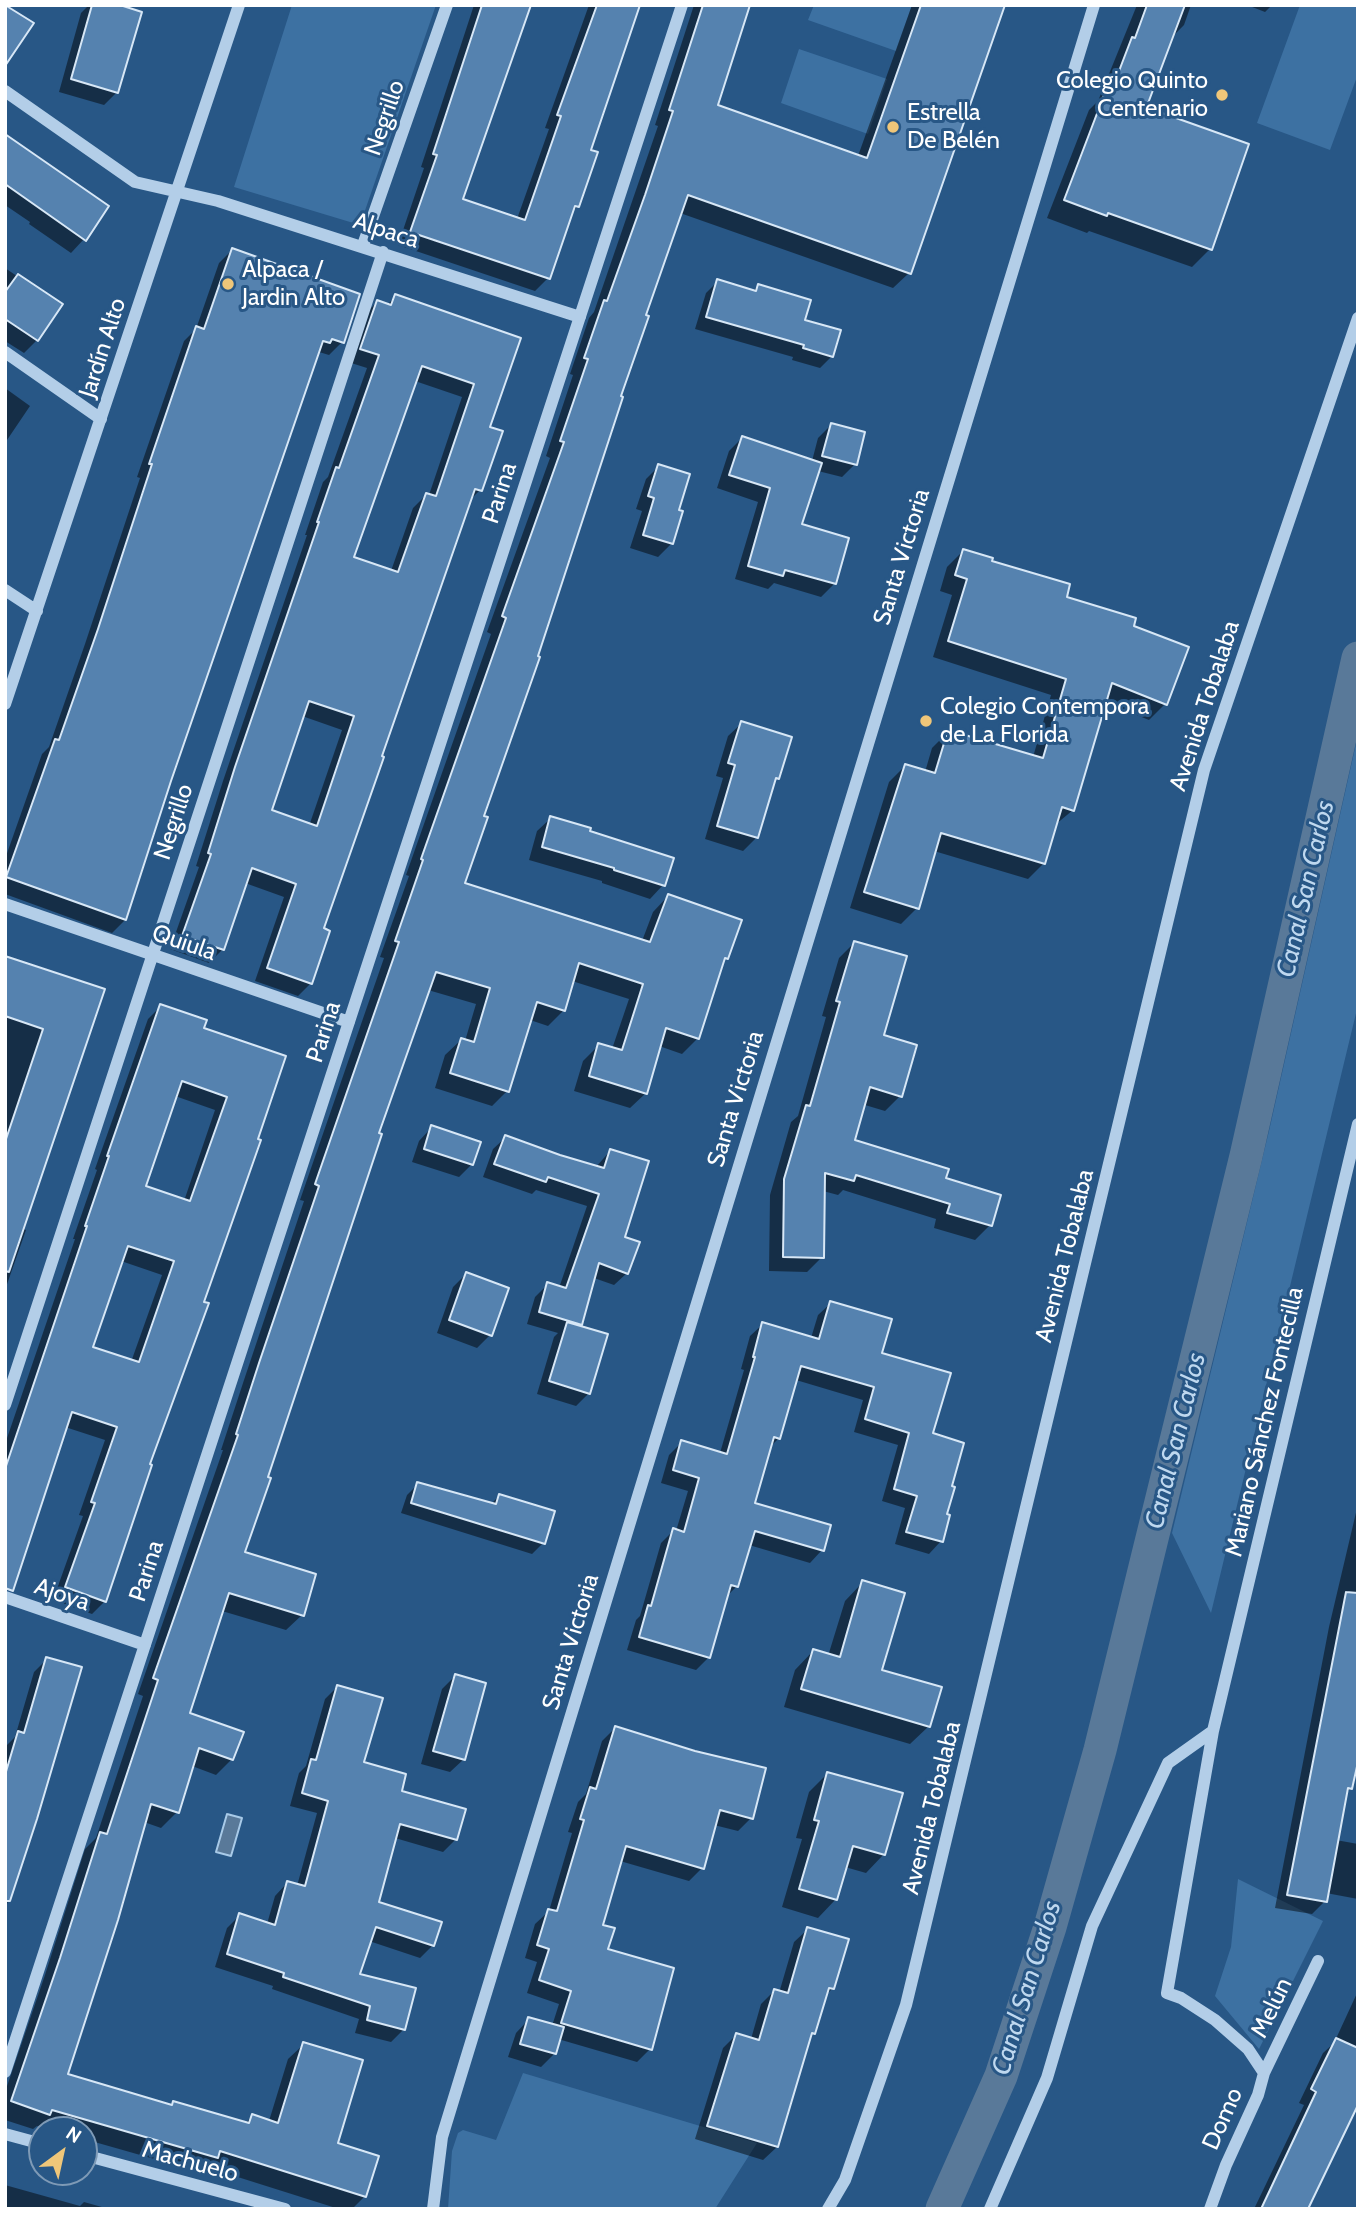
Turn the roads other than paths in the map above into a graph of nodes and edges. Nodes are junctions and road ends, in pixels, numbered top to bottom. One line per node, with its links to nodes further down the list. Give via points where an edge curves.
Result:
1 (239, 5): 6 (street, Jardín Alto)
2 (447, 5): 7 (street, Negrillo)
3 (682, 5): 9 (street, Parina)
4 (1094, 5): 32 (street, Santa Victoria, via 446,2123)
5 (5, 91): 6 (street, Alpaca, via 135,181)
6 (177, 191): 7 (street, Alpaca); 12 (street, Jardín Alto)
7 (363, 246): 8 (street, Alpaca)
8 (383, 252): 9 (street, Alpaca); 17 (street, Negrillo)
9 (580, 317): 18 (street, Parina)
10 (1358, 317): 33 (street, Avenida Tobalaba, via 1204,770 906,2005 845,2180)
11 (5, 352): 12 (street)
12 (101, 419): 14 (street, Jardín Alto)
13 (5, 590): 14 (street)
14 (37, 611): 15 (street, Jardín Alto)
15 (5, 704)
16 (5, 904): 17 (street, Quiula)
17 (152, 954): 18 (street, Quiula); 20 (street, Negrillo)
18 (349, 1022): 22 (street, Parina)
19 (1358, 1124): 23 (street, Mariano Sánchez Fontecilla)
20 (5, 1405)
21 (5, 1597): 22 (street, Ajoya)
22 (145, 1646): 26 (street, Parina)
23 (1213, 1731): 25 (street, Mariano Sánchez Fontecilla, via 1167,1993); 34 (street, via 1168,1763 1092,1926 1047,2078)
24 (1318, 1961): 27 (street, Melún)
25 (1181, 1998): 27 (street, Domo, via 1248,2049)
26 (5, 2072)
27 (1264, 2073): 35 (street, Domo)
28 (5, 2134): 29 (street)
29 (28, 2140)
30 (98, 2159): 31 (street, Machuelo)
31 (285, 2209)
32 (433, 2209)
33 (828, 2209)
34 (990, 2209)
35 (1210, 2209)

